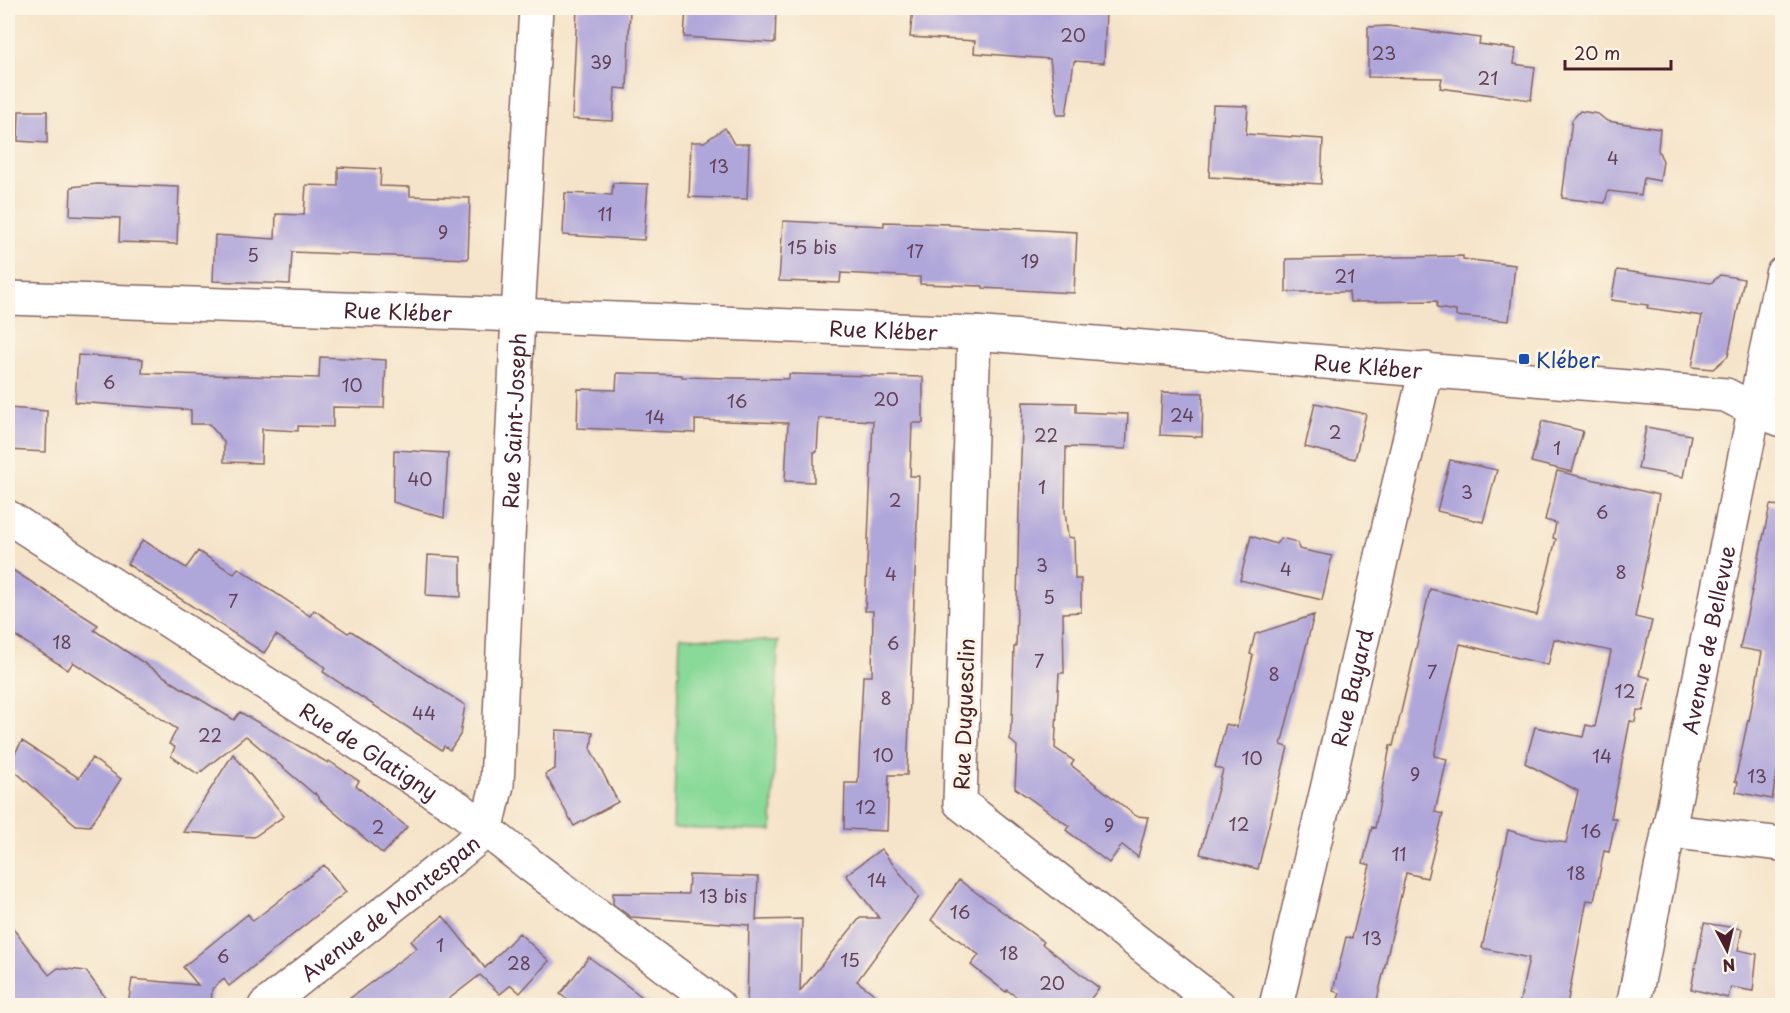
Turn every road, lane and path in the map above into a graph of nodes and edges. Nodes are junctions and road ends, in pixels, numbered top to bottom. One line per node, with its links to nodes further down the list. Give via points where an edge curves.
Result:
1 (536, 8): 4 (street, Rue Saint-Joseph)
2 (1782, 274): 7 (street, Avenue de Bellevue)
3 (8, 298): 4 (street, Rue Kléber)
4 (518, 315): 5 (street, Rue Kléber); 9 (street, Rue Saint-Joseph, via 497,785)
5 (974, 333): 6 (street, Rue Kléber); 14 (street, Rue Duguesclin, via 960,803)
6 (1426, 369): 7 (street, Rue Kléber, via 1726,395); 15 (street, Rue Bayard)
7 (1769, 415): 10 (street, Avenue de Bellevue)
8 (8, 517): 9 (street, Rue de Glatigny, via 460,809)
9 (486, 831): 12 (street, Avenue de Montespan); 13 (street, Rue de Glatigny)
10 (1668, 831): 11 (street); 16 (street, Avenue de Bellevue)
11 (1782, 844)
12 (265, 1005)
13 (718, 1005)
14 (1219, 1005)
15 (1276, 1005)
16 (1633, 1005)

